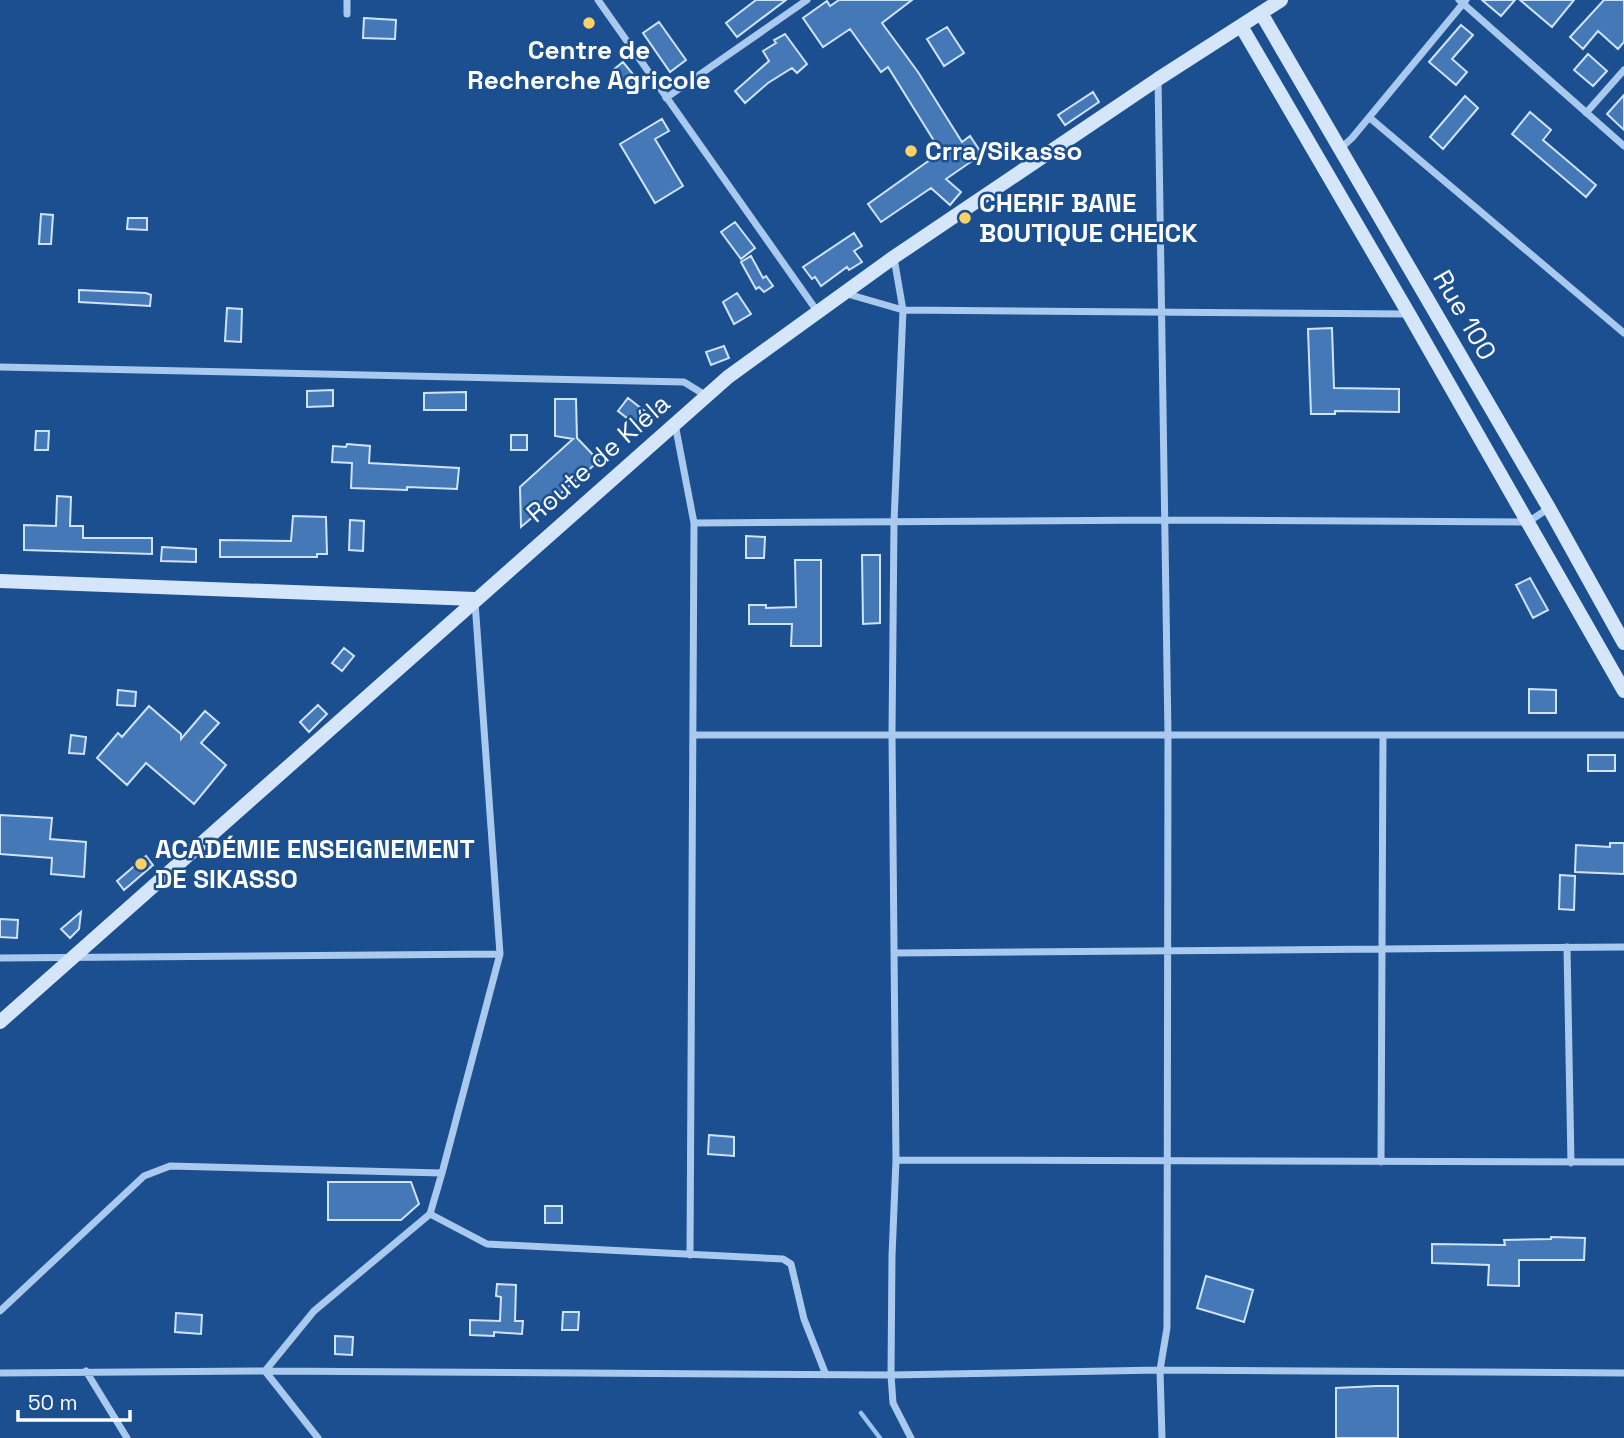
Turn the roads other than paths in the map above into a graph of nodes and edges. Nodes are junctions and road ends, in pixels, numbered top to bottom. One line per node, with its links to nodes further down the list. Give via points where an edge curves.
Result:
1 (347, 0): 7 (street)
2 (598, 0): 11 (street)
3 (807, 0): 11 (street)
4 (1281, 0): 6 (street, Route de Kléla)
5 (1463, 1): 12 (street); 13 (street)
6 (1261, 13): 8 (street, Route de Kléla); 15 (street, Rue 100)
7 (347, 14)
8 (1241, 26): 10 (street, Route de Kléla); 21 (street)
9 (1624, 70): 12 (street)
10 (1158, 79): 16 (street, Route de Kléla); 20 (street)
11 (666, 98): 19 (street)
12 (1586, 113): 14 (street)
13 (1370, 118): 15 (street); 22 (street)
14 (1624, 146)
15 (1340, 149): 26 (street, Rue 100)
16 (894, 257): 17 (street, Route de Kléla); 18 (street)
17 (844, 293): 18 (street); 19 (street, Route de Kléla)
18 (903, 310): 20 (street); 28 (street)
19 (817, 311): 24 (street, Route de Kléla)
20 (1163, 313): 21 (street); 27 (street)
21 (1409, 314): 29 (street)
22 (1624, 333)
23 (0, 367): 24 (street, via 684,382)
24 (705, 395): 25 (street, Route de Kléla)
25 (675, 423): 30 (street); 32 (street, Route de Kléla)
26 (1549, 509): 29 (street); 33 (street, Rue 100)
27 (1166, 520): 28 (street); 29 (street); 37 (street)
28 (894, 522): 30 (street); 35 (street)
29 (1528, 522): 34 (street)
30 (694, 523): 36 (street)
31 (0, 581): 32 (street)
32 (475, 599): 45 (street); 47 (street, Route de Kléla)
33 (1622, 632)
34 (1624, 691)
35 (892, 734): 36 (street); 37 (street); 44 (street)
36 (694, 735): 56 (street)
37 (1168, 735): 38 (street); 42 (street)
38 (1382, 735): 39 (street); 43 (street)
39 (1624, 735)
40 (1567, 947): 41 (street); 43 (street); 52 (street)
41 (1624, 947)
42 (1167, 950): 43 (street); 44 (street); 50 (street)
43 (1383, 950): 51 (street)
44 (894, 953): 49 (street)
45 (500, 954): 47 (street); 54 (street)
46 (0, 958): 47 (street)
47 (71, 959): 48 (street, Route de Kléla)
48 (0, 1022)
49 (897, 1160): 50 (street); 64 (street)
50 (1167, 1160): 51 (street); 58 (street, via 1167,1328)
51 (1381, 1162): 52 (street)
52 (1571, 1163): 53 (street)
53 (1624, 1163)
54 (442, 1173): 55 (street); 57 (street, via 170,1166 156,1170 144,1176)
55 (430, 1214): 56 (street, via 487,1244); 60 (street, via 314,1311)
56 (690, 1255): 63 (street, via 783,1259 791,1264 804,1319)
57 (0, 1311)
58 (1160, 1370): 62 (street); 64 (street); 68 (street)
59 (86, 1371): 60 (street); 61 (street); 65 (street)
60 (265, 1371): 63 (street); 66 (street)
61 (0, 1373)
62 (1624, 1373)
63 (826, 1375): 64 (street)
64 (891, 1375): 67 (street, via 893,1403)
65 (127, 1438)
66 (318, 1438)
67 (911, 1438)
68 (1162, 1438)

